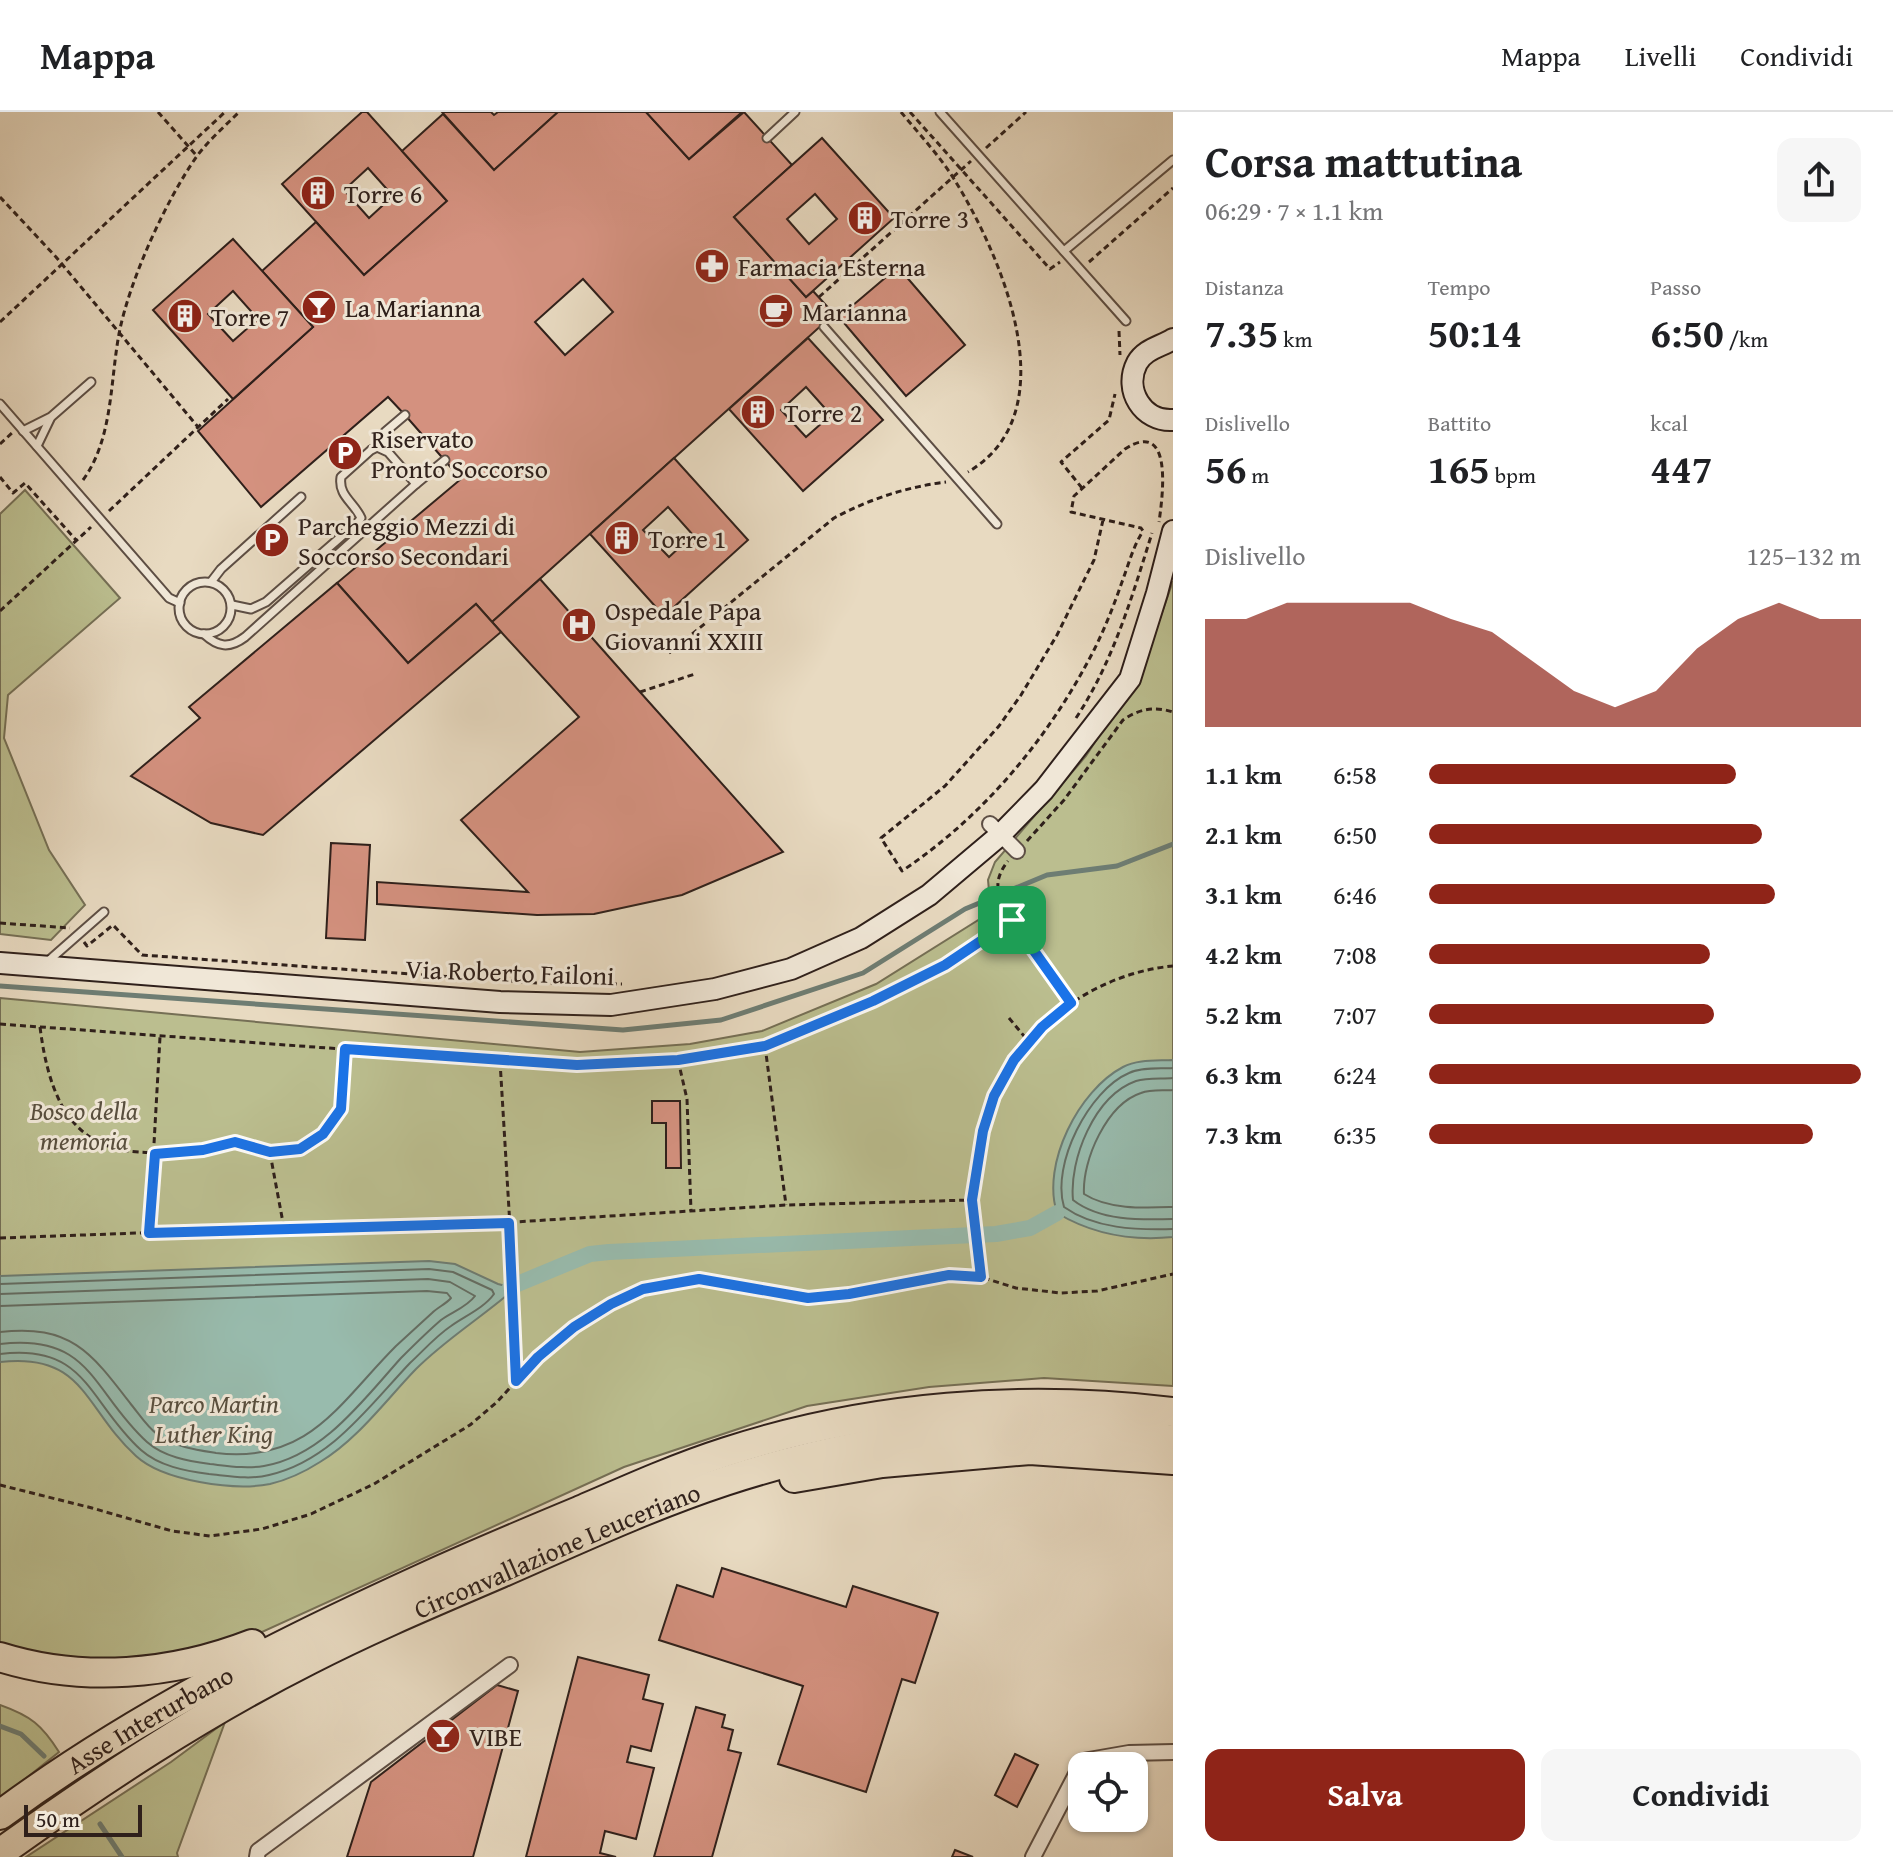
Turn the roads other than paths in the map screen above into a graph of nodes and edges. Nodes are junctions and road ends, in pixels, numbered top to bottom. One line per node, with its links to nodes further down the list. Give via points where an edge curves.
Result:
1 (795, 112): 3 (lane)
2 (940, 112): 5 (lane)
3 (767, 138)
4 (1173, 160): 5 (lane)
5 (1064, 251): 6 (lane)
6 (1126, 321)
7 (824, 327): 20 (lane)
8 (1170, 343): 13 (street, via 1154,347 1132,376 1140,406 1154,417)
9 (91, 382): 12 (lane)
10 (0, 404): 14 (lane)
11 (405, 415): 16 (lane, via 385,432)
12 (51, 417): 14 (lane); 15 (lane)
13 (1173, 420)
14 (22, 429): 15 (lane)
15 (37, 446): 23 (lane, via 169,598)
16 (383, 448): 18 (lane); 24 (lane, via 371,450 341,477 342,492 359,512 358,522 266,602 251,609)
17 (445, 460): 18 (lane)
18 (416, 484): 25 (lane, via 245,637 223,646)
19 (301, 497): 22 (lane)
20 (997, 524)
21 (1160, 530): 26 (street, Via Roberto Failoni, via 1157,593 1130,679 1044,790)
22 (211, 582): 23 (lane, via 187,589); 24 (lane, via 225,590)
23 (180, 603): 25 (lane, via 187,627)
24 (232, 605): 25 (lane, via 225,626)
25 (204, 634)
26 (994, 830): 27 (street); 30 (street, Via Roberto Failoni, via 929,895 861,938 791,969 715,989 611,1005 500,1002)
27 (1017, 851)
28 (104, 912): 30 (lane)
29 (0, 963): 30 (street, Via Roberto Failoni)
30 (43, 966)
31 (1173, 1399): 32 (highway, via 1060,1390)
32 (1014, 1402): 33 (highway); 37 (highway, Circonvallazione Leuceriano, via 935,1409 728,1451)
33 (1173, 1412)
34 (1173, 1440): 36 (highway, Circonvallazione Leuceriano, via 1013,1430 887,1442 778,1466)
35 (1173, 1460): 36 (highway, via 1030,1450 882,1463 779,1481 710,1501)
36 (668, 1503): 42 (highway, Circonvallazione Leuceriano, via 308,1660 168,1739)
37 (306, 1631): 38 (highway, via 282,1632 222,1655 126,1674 78,1673); 41 (highway, Asse Interurbano, via 124,1732)
38 (0, 1657)
39 (510, 1665): 43 (street, via 258,1851)
40 (1173, 1752): 44 (street, via 1083,1761)
41 (0, 1815)
42 (0, 1853)
43 (257, 1857)
44 (1033, 1857)

